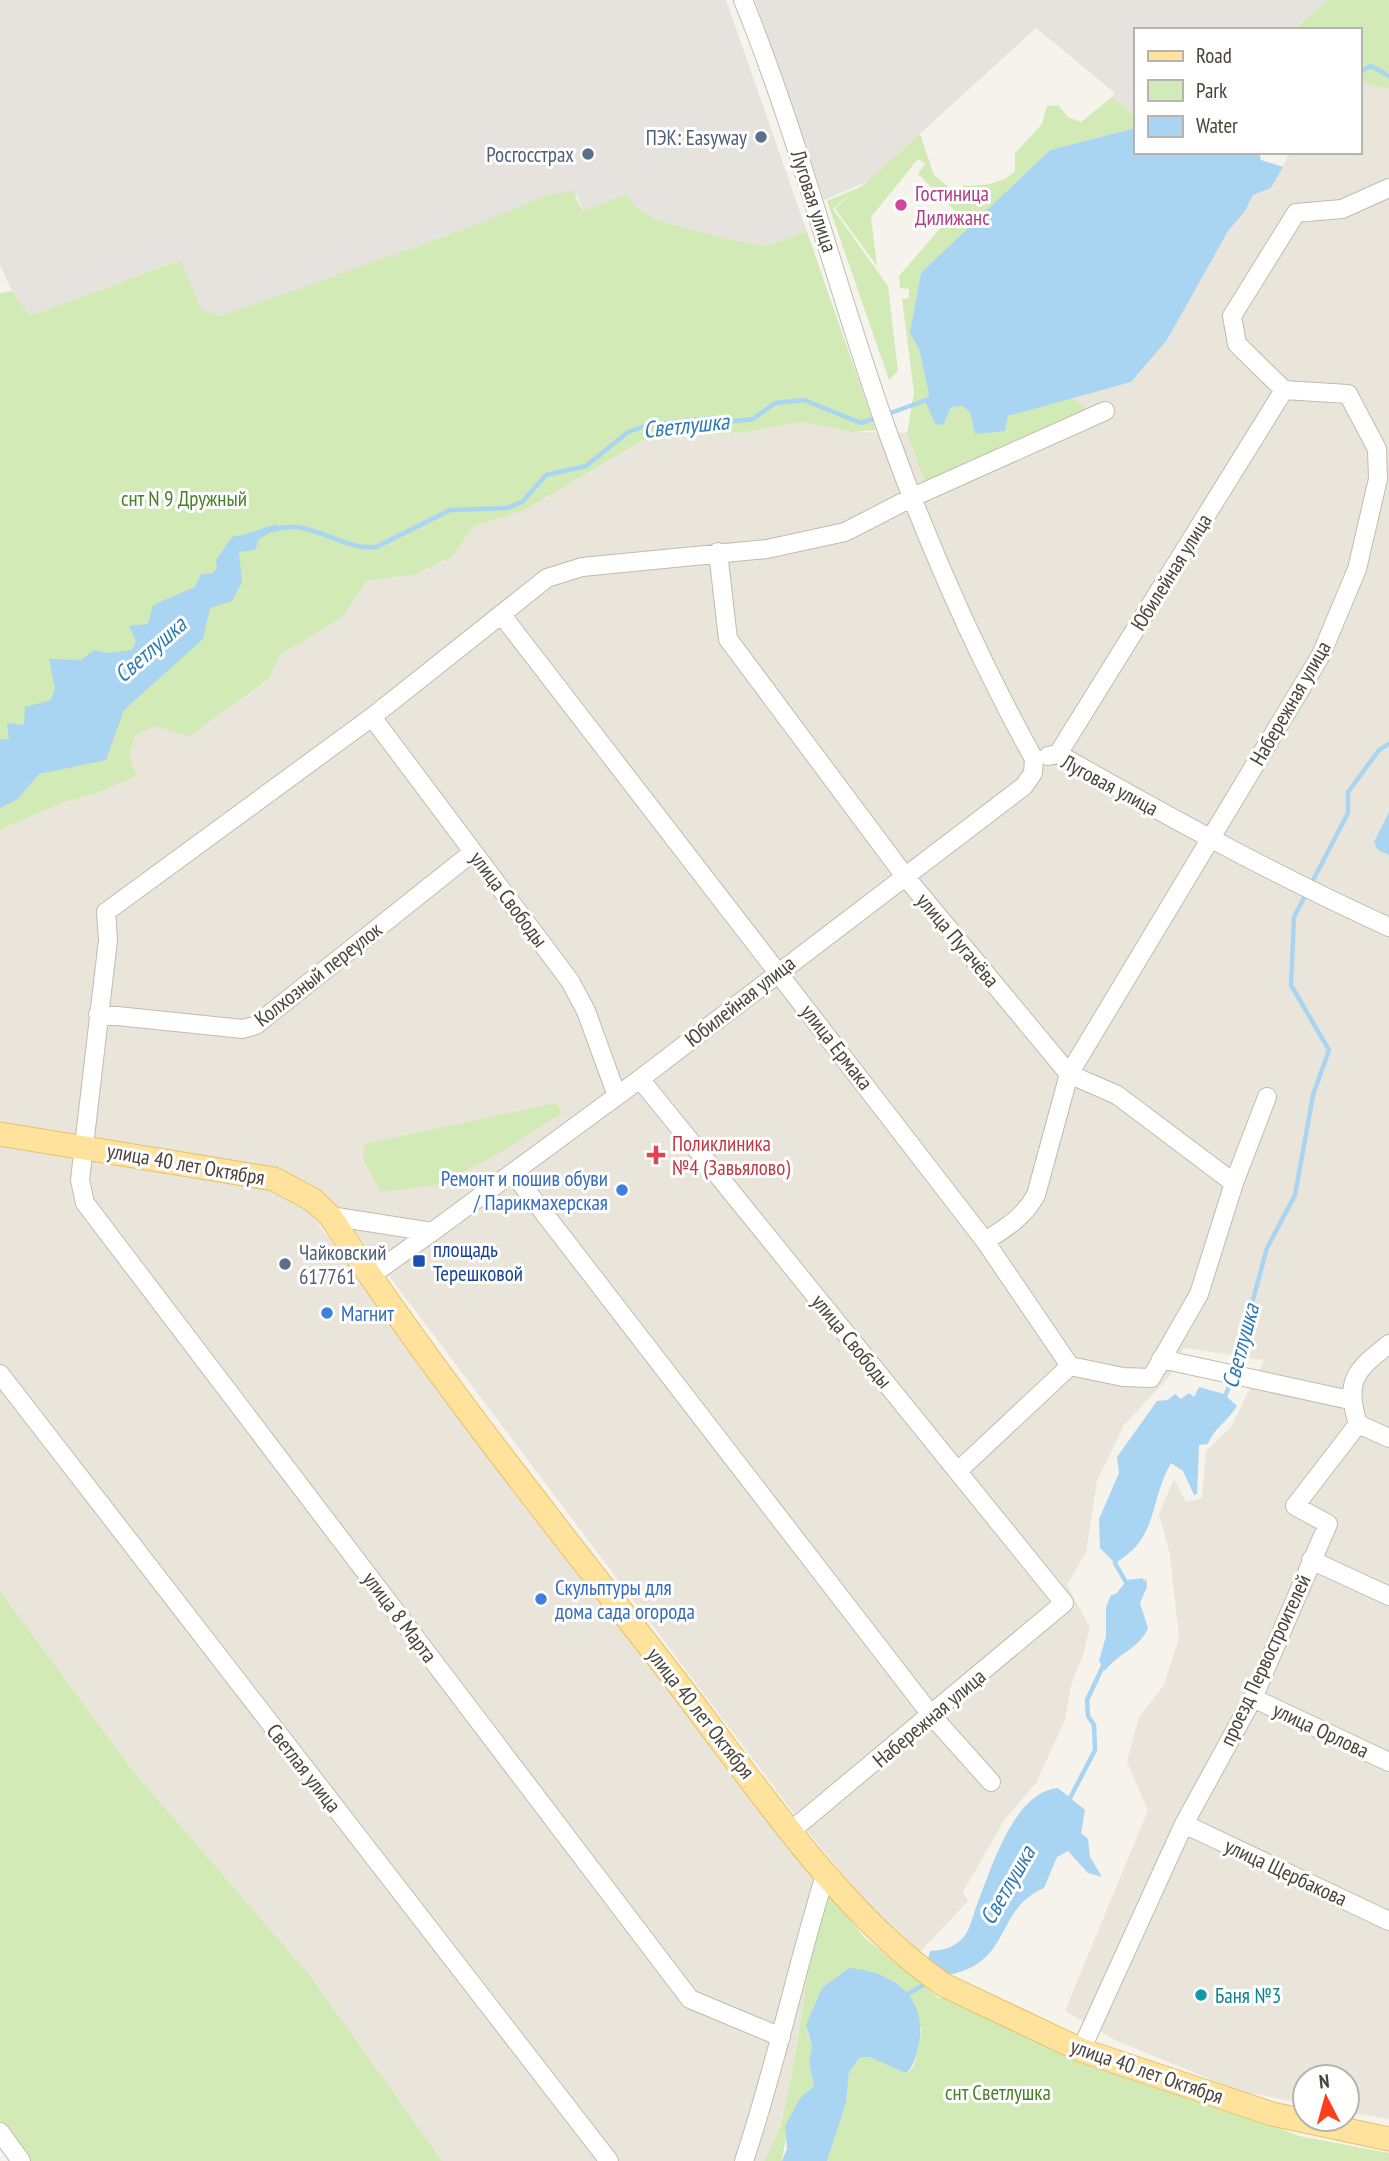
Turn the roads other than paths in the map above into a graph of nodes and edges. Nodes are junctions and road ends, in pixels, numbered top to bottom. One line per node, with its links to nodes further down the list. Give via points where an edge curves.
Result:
1 (743, 0): 5 (street, Луговая улица)
2 (1389, 188): 3 (street, via 1342,209 1296,213 1232,316 1237,344)
3 (1284, 390): 9 (street, Юбилейная улица); 11 (street, Набережная улица, via 1348,394 1377,449 1378,480 1357,569 1321,655)
4 (1105, 411): 5 (street, улица 8 Марта)
5 (913, 497): 6 (street, улица 8 Марта, via 845,532 766,549); 10 (street, Луговая улица, via 972,640)
6 (718, 552): 7 (street, улица 8 Марта, via 582,567 547,578); 13 (street, улица Пугачёва, via 728,639)
7 (501, 614): 8 (street, улица 8 Марта); 15 (street, улица Ермака)
8 (372, 717): 12 (street, улица Свободы); 16 (street, улица 8 Марта, via 106,912 108,940)
9 (1058, 754): 10 (street, Луговая улица); 11 (street, Луговая улица)
10 (1034, 759): 13 (street, Юбилейная улица, via 1033,773 1024,786)
11 (1209, 840): 14 (street, Луговая улица); 17 (street, Набережная улица)
12 (473, 852): 16 (street, Колхозный переулок, via 256,1025 243,1029); 19 (street, улица Свободы, via 570,981)
13 (904, 875): 15 (street, Юбилейная улица); 17 (street, улица Пугачёва)
14 (1389, 927)
15 (778, 971): 18 (street, Юбилейная улица); 27 (street, улица Ермака)
16 (98, 1014): 22 (street, улица 8 Марта)
17 (1069, 1074): 24 (street, улица Пугачёва, via 1117,1096); 27 (street, Набережная улица, via 1029,1209)
18 (640, 1079): 19 (street, Юбилейная улица); 36 (street, улица Свободы)
19 (617, 1096): 23 (street, Юбилейная улица)
20 (1267, 1097): 24 (street)
21 (0, 1134): 22 (main road, улица 40 лет Октября)
22 (85, 1146): 25 (main road, улица 40 лет Октября, via 274,1180 313,1200); 48 (street, улица 8 Марта, via 80,1180 85,1203 690,1999)
23 (513, 1173): 26 (street, Юбилейная улица); 41 (street)
24 (1234, 1183): 30 (street, via 1199,1294)
25 (330, 1216): 26 (street); 28 (main road, улица 40 лет Октября)
26 (432, 1232): 28 (street, Юбилейная улица)
27 (985, 1241): 31 (street, улица Ермака)
28 (370, 1276): 45 (main road, улица 40 лет Октября, via 453,1391)
29 (1389, 1344): 33 (street, via 1359,1368)
30 (1161, 1359): 31 (street, via 1151,1378); 33 (street)
31 (1070, 1366): 36 (street)
32 (0, 1374): 53 (street, Светлая улица)
33 (1350, 1400): 34 (street)
34 (1358, 1424): 35 (street); 37 (street, проезд Первостроителей, via 1295,1506 1328,1524)
35 (1389, 1438)
36 (958, 1471): 39 (street, улица Свободы)
37 (1311, 1560): 38 (street); 40 (street, проезд Первостроителей)
38 (1389, 1596)
39 (1064, 1603): 41 (street, Набережная улица)
40 (1252, 1698): 42 (street, улица Орлова); 44 (street, проезд Первостроителей)
41 (932, 1716): 43 (street); 45 (street, Набережная улица)
42 (1389, 1762)
43 (991, 1782)
44 (1184, 1824): 47 (street, улица Щербакова); 49 (street, проезд Первостроителей)
45 (792, 1830): 46 (main road, улица 40 лет Октября)
46 (826, 1872): 48 (street); 49 (main road, улица 40 лет Октября, via 871,1927 936,1980)
47 (1389, 1921)
48 (780, 2037): 54 (street)
49 (1081, 2050): 51 (main road, улица 40 лет Октября, via 1272,2114)
50 (0, 2132): 52 (street)
51 (1389, 2139)
52 (21, 2161)
53 (609, 2161)
54 (744, 2161)

